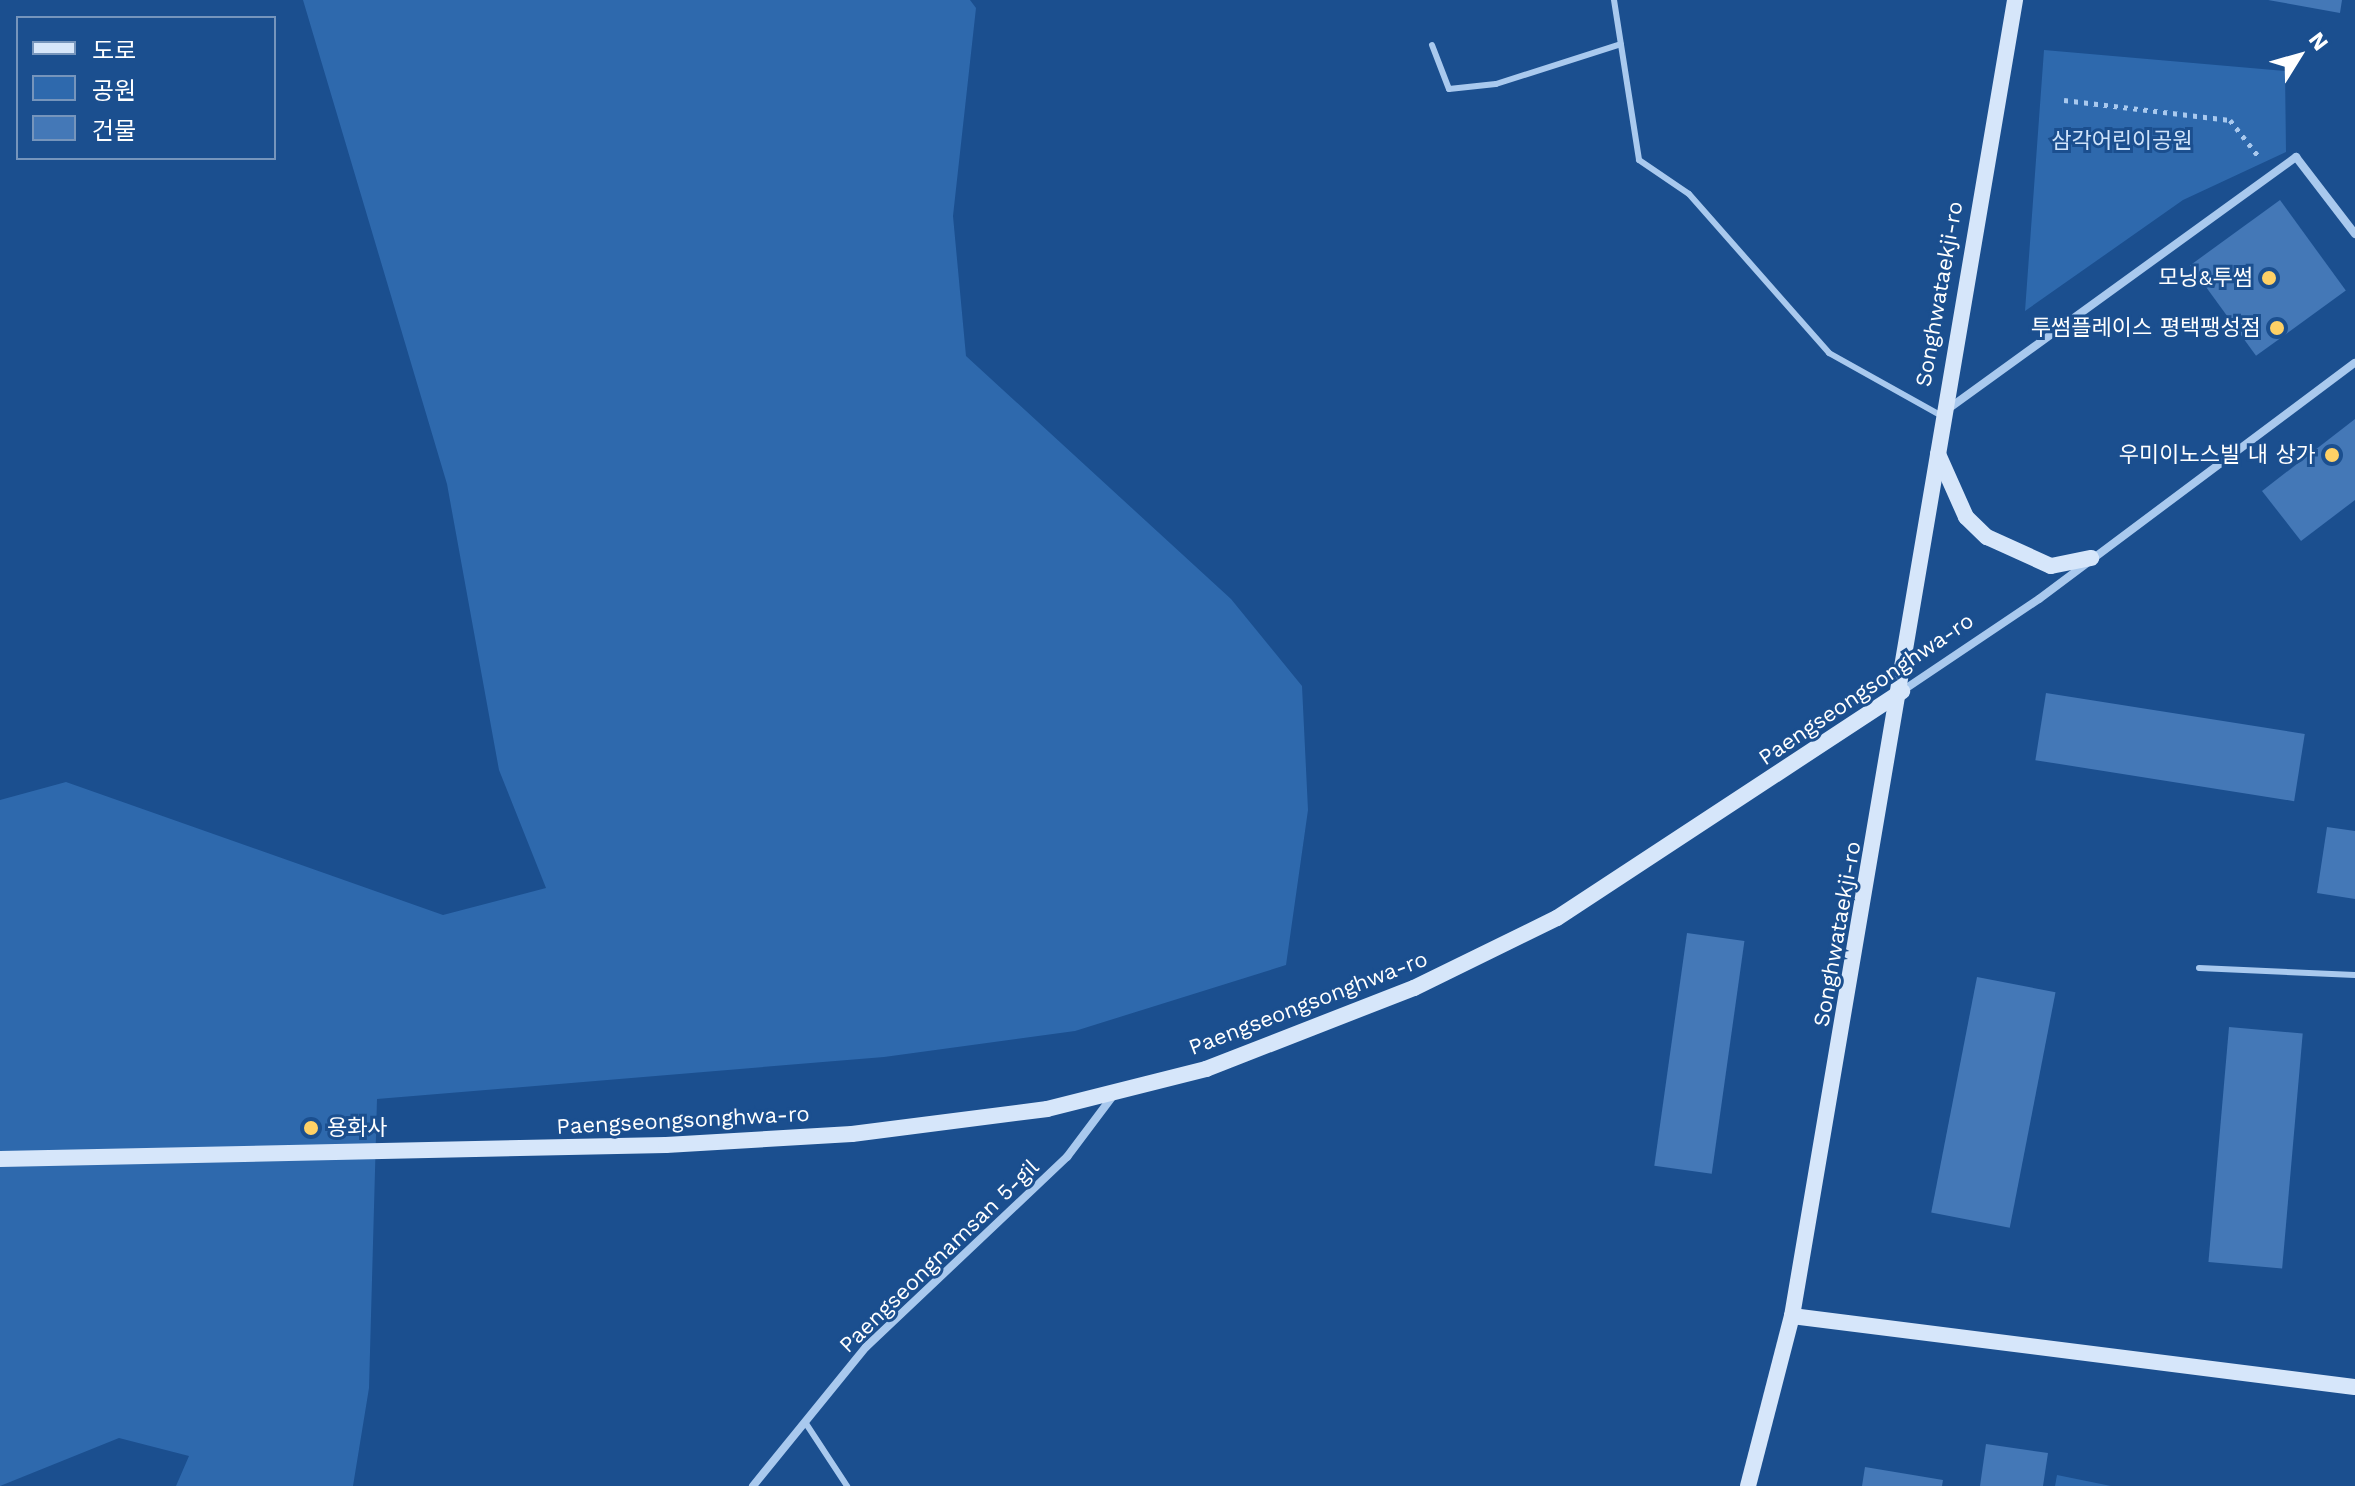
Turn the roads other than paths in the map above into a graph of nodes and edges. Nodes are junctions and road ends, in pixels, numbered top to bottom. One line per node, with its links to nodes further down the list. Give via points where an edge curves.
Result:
1 (1614, 0): 3 (lane)
2 (2015, 0): 7 (street, Songhwataekji-ro)
3 (1621, 44): 4 (lane, via 1496,84 1449,89); 7 (lane, via 1639,160 1689,194 1829,353)
4 (1432, 45)
5 (2355, 234): 7 (street, via 2296,157)
6 (2355, 363): 9 (street, Paengseongsonghwa-ro)
7 (1940, 415): 8 (street, Songhwataekji-ro)
8 (1937, 452): 9 (street, via 1966,517 1987,537 2051,566); 10 (street, Songhwataekji-ro)
9 (2091, 558): 10 (street, Paengseongsonghwa-ro)
10 (1902, 691): 13 (street, Paengseongsonghwa-ro, via 1557,918 1308,1031 1206,1069); 15 (street, Songhwataekji-ro)
11 (2199, 968): 12 (lane)
12 (2355, 975)
13 (1118, 1089): 14 (street, Paengseongsonghwa-ro, via 1047,1109 836,1135 277,1158); 17 (street, Paengseongnamsan 5-gil, via 1067,1157 866,1347)
14 (0, 1159)
15 (1792, 1316): 16 (street); 20 (street, Songhwataekji-ro)
16 (2355, 1387)
17 (805, 1422): 18 (street, Paengseongnamsan 5-gil); 19 (lane)
18 (753, 1486)
19 (847, 1486)
20 (1748, 1486)

